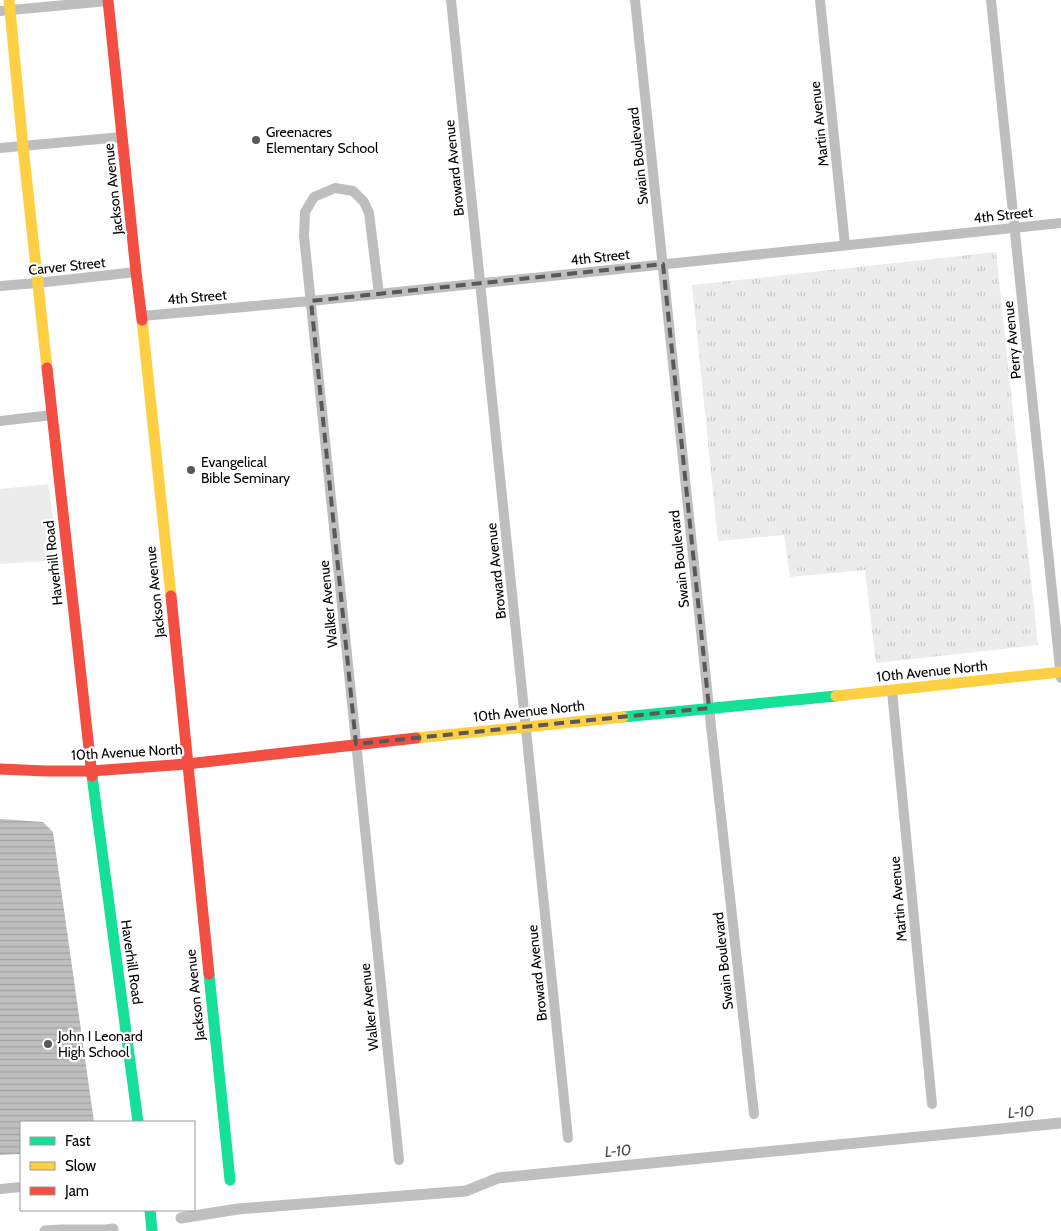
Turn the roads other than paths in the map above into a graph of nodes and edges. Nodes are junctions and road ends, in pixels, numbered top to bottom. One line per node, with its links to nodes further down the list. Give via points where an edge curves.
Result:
1 (451, 0): 16 (street, Broward Avenue)
2 (636, 0): 13 (street, Swain Boulevard)
3 (820, 0): 12 (street, Martin Avenue)
4 (991, 0): 11 (street, Perry Avenue)
5 (108, 1): 6 (street); 7 (street, Jackson Avenue)
6 (6, 7): 8 (street, Haverhill Road)
7 (122, 137): 8 (street); 14 (street, Jackson Avenue)
8 (23, 147): 9 (street); 15 (street, Haverhill Road)
9 (0, 148)
10 (1061, 223): 11 (street, 4th Street)
11 (1014, 228): 12 (street, 4th Street); 23 (street, Perry Avenue)
12 (845, 245): 13 (street, 4th Street)
13 (662, 264): 16 (street, 4th Street); 26 (street, Swain Boulevard)
14 (136, 272): 15 (street, Carver Street); 20 (street, Jackson Avenue)
15 (37, 283): 17 (street, Carver Street); 21 (street, Haverhill Road)
16 (480, 283): 18 (street, 4th Street); 27 (street, Broward Avenue)
17 (0, 286)
18 (379, 294): 19 (street, 4th Street); 19 (street, Walker Avenue, via 369,213 353,191 335,188 314,197 304,212)
19 (311, 301): 20 (street, 4th Street); 28 (street, Walker Avenue)
20 (142, 316): 29 (street, Jackson Avenue)
21 (52, 415): 22 (street); 31 (street, Haverhill Road)
22 (0, 421)
23 (1061, 672): 24 (street, Perry Avenue); 25 (street, 10th Avenue North)
24 (1061, 678)
25 (892, 691): 26 (street, 10th Avenue North); 32 (street, Martin Avenue)
26 (709, 708): 27 (street, 10th Avenue North); 33 (street, Swain Boulevard)
27 (526, 726): 28 (street, 10th Avenue North); 35 (street, Broward Avenue)
28 (356, 744): 29 (street, 10th Avenue North); 36 (street, Walker Avenue)
29 (187, 764): 31 (street, 10th Avenue North); 37 (street, Jackson Avenue)
30 (0, 769): 31 (street, 10th Avenue North)
31 (91, 771): 34 (street, Haverhill Road)
32 (932, 1104)
33 (754, 1114)
34 (138, 1121)
35 (568, 1138)
36 (399, 1160)
37 (230, 1180)
38 (20, 1187): 39 (street)
39 (0, 1189)
40 (150, 1211): 41 (street)
41 (152, 1231)

